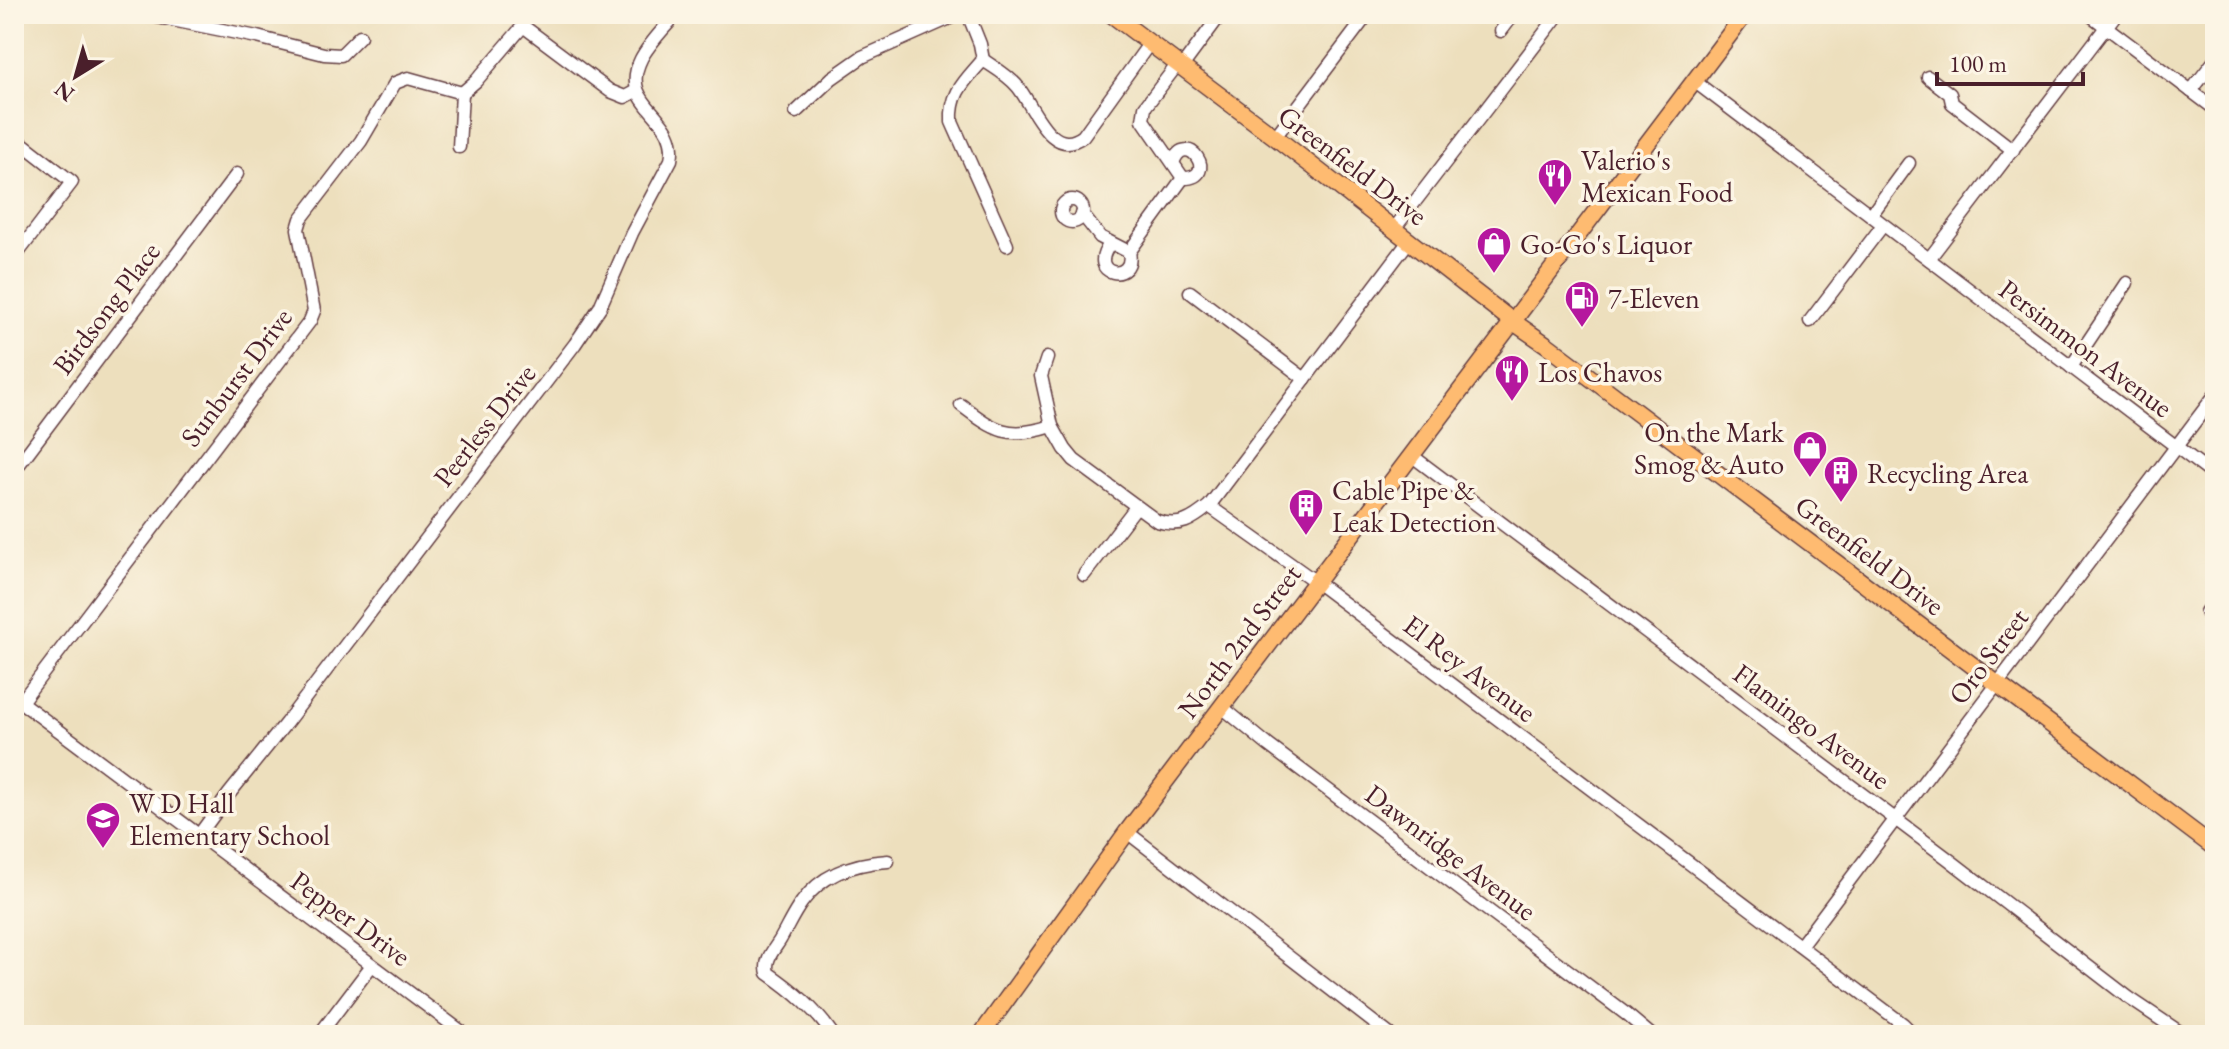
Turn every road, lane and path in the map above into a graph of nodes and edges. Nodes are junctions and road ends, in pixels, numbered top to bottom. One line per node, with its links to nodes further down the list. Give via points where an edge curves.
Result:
1 (142, 14): 15 (street, via 324,54 341,55)
2 (676, 14): 22 (street, via 641,58)
3 (959, 14): 26 (street, via 862,57)
4 (968, 14): 17 (street)
5 (1111, 14): 16 (main road, Greenfield Drive)
6 (1221, 14): 19 (street)
7 (1368, 14): 28 (street)
8 (1514, 14): 14 (street)
9 (1559, 14): 38 (street)
10 (1745, 14): 21 (main road, North 2nd Street)
11 (2089, 14): 13 (street)
12 (2116, 14): 13 (street)
13 (2106, 27): 23 (street); 30 (street)
14 (1501, 31)
15 (360, 36)
16 (1149, 44): 17 (street, via 1083,136 1068,143 1055,139 1017,85); 19 (main road, Greenfield Drive)
17 (983, 60): 41 (street, via 955,94 952,122)
18 (2215, 60): 23 (street)
19 (1179, 66): 28 (main road, Greenfield Drive); 31 (street, via 1143,111 1143,120)
20 (1928, 77): 30 (street, via 1950,94 1952,103)
21 (1694, 81): 36 (street); 47 (main road, North 2nd Street)
22 (636, 91): 24 (street, via 625,97 610,91 523,26); 70 (street, Peerless Drive, via 667,128 673,153 600,307)
23 (2191, 91): 25 (street)
24 (462, 93): 29 (street); 66 (street, Sunburst Drive, via 408,78 395,83 361,141 301,219 298,229 314,311 310,321)
25 (2215, 109)
26 (796, 112)
27 (14, 137): 43 (street, via 72,182)
28 (1275, 137): 38 (main road, Greenfield Drive)
29 (459, 147)
30 (2013, 150): 44 (street)
31 (1173, 163): 34 (street); 34 (street, via 1185,151 1199,159 1197,174)
32 (1909, 163): 36 (street)
33 (237, 174): 57 (street, Birdsong Place)
34 (1183, 178): 42 (street)
35 (1082, 214): 40 (street)
36 (1871, 215): 37 (street)
37 (1883, 225): 44 (street, Persimmon Avenue); 48 (street)
38 (1394, 229): 39 (main road, Greenfield Drive)
39 (1409, 241): 47 (main road, Greenfield Drive); 51 (street)
40 (1110, 244): 42 (street); 42 (street, via 1102,260 1111,272 1127,268)
41 (1007, 245)
42 (1129, 252)
43 (14, 258)
44 (1929, 259): 50 (street, Persimmon Avenue)
45 (2127, 283): 50 (street)
46 (1190, 292): 51 (street)
47 (1512, 321): 56 (main road, North 2nd Street); 65 (main road, Greenfield Drive)
48 (1810, 321)
49 (1047, 358): 54 (street, via 1041,376)
50 (2071, 367): 55 (street, Persimmon Avenue)
51 (1305, 379): 59 (street)
52 (2215, 395): 55 (street, Oro Street)
53 (961, 405): 54 (street, via 989,427 1013,433)
54 (1052, 426): 60 (street, via 1074,460)
55 (2176, 446): 58 (street, Persimmon Avenue); 65 (street, Oro Street)
56 (1411, 455): 62 (main road, North 2nd Street); 68 (street, Flamingo Avenue)
57 (14, 471)
58 (2215, 476)
59 (1209, 506): 60 (street, via 1182,523 1157,521); 62 (street, El Rey Avenue)
60 (1136, 507): 61 (street)
61 (1084, 575)
62 (1316, 582): 67 (main road, North 2nd Street); 73 (street, El Rey Avenue)
63 (2215, 600): 64 (street)
64 (2206, 612)
65 (1997, 684): 68 (street, Oro Street); 71 (main road, Greenfield Drive)
66 (18, 699): 70 (street, Pepper Drive)
67 (1222, 707): 69 (main road, North 2nd Street); 80 (street, Dawnridge Avenue)
68 (1895, 819): 73 (street, Oro Street); 84 (street, Flamingo Avenue)
69 (1127, 832): 75 (main road, North 2nd Street); 79 (street)
70 (199, 835): 74 (street, Pepper Drive)
71 (2215, 848)
72 (888, 861): 78 (street, via 840,870 814,890 767,962 768,973 797,994)
73 (1800, 946): 81 (street, El Rey Avenue)
74 (372, 965): 76 (street); 77 (street, Pepper Drive)
75 (989, 1032)
76 (319, 1035)
77 (466, 1035)
78 (833, 1035)
79 (1390, 1035)
80 (1651, 1035)
81 (1914, 1035)
82 (1993, 1035): 83 (street)
83 (2030, 1035)
84 (2184, 1035)

